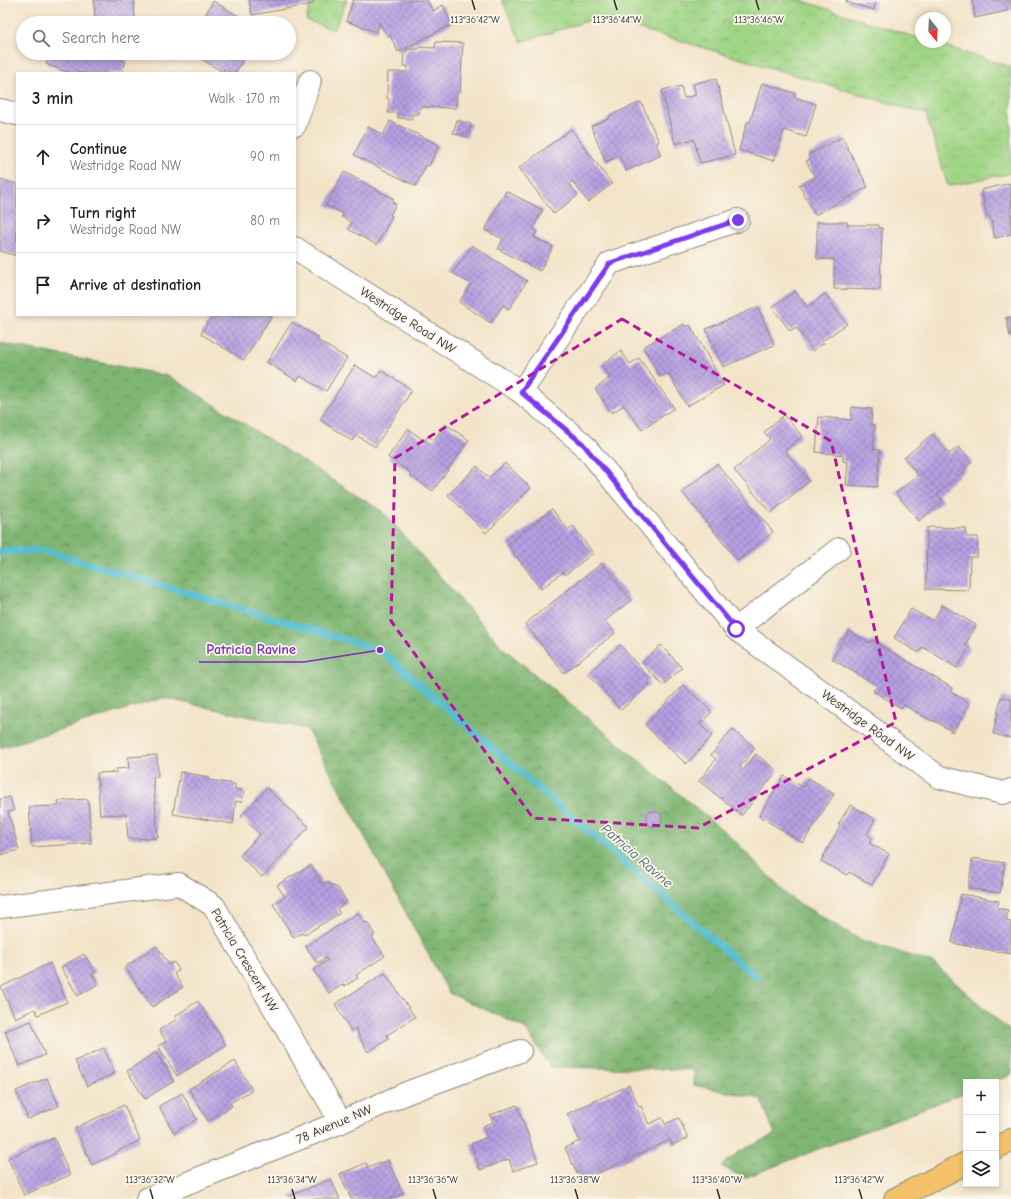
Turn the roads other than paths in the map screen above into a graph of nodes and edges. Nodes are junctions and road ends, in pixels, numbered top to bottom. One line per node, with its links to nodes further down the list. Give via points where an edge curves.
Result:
1 (310, 81): 4 (street)
2 (0, 110): 3 (street)
3 (16, 114)
4 (296, 122)
5 (738, 220): 7 (street, via 610,263)
6 (296, 249): 7 (street, Westridge Road NW)
7 (521, 392): 9 (street, Westridge Road NW, via 583,444)
8 (839, 549): 9 (street)
9 (736, 629): 10 (street, Westridge Road NW, via 938,777 1002,793)
10 (1011, 790)
11 (0, 908): 13 (street, Patricia Crescent NW, via 179,884 214,906)
12 (520, 1051): 13 (street, 78 Avenue NW, via 409,1092)
13 (341, 1122): 17 (street, 78 Avenue NW)
14 (1011, 1140): 15 (highway)
15 (999, 1146)
16 (963, 1165): 18 (highway)
17 (147, 1199)
18 (895, 1199)

